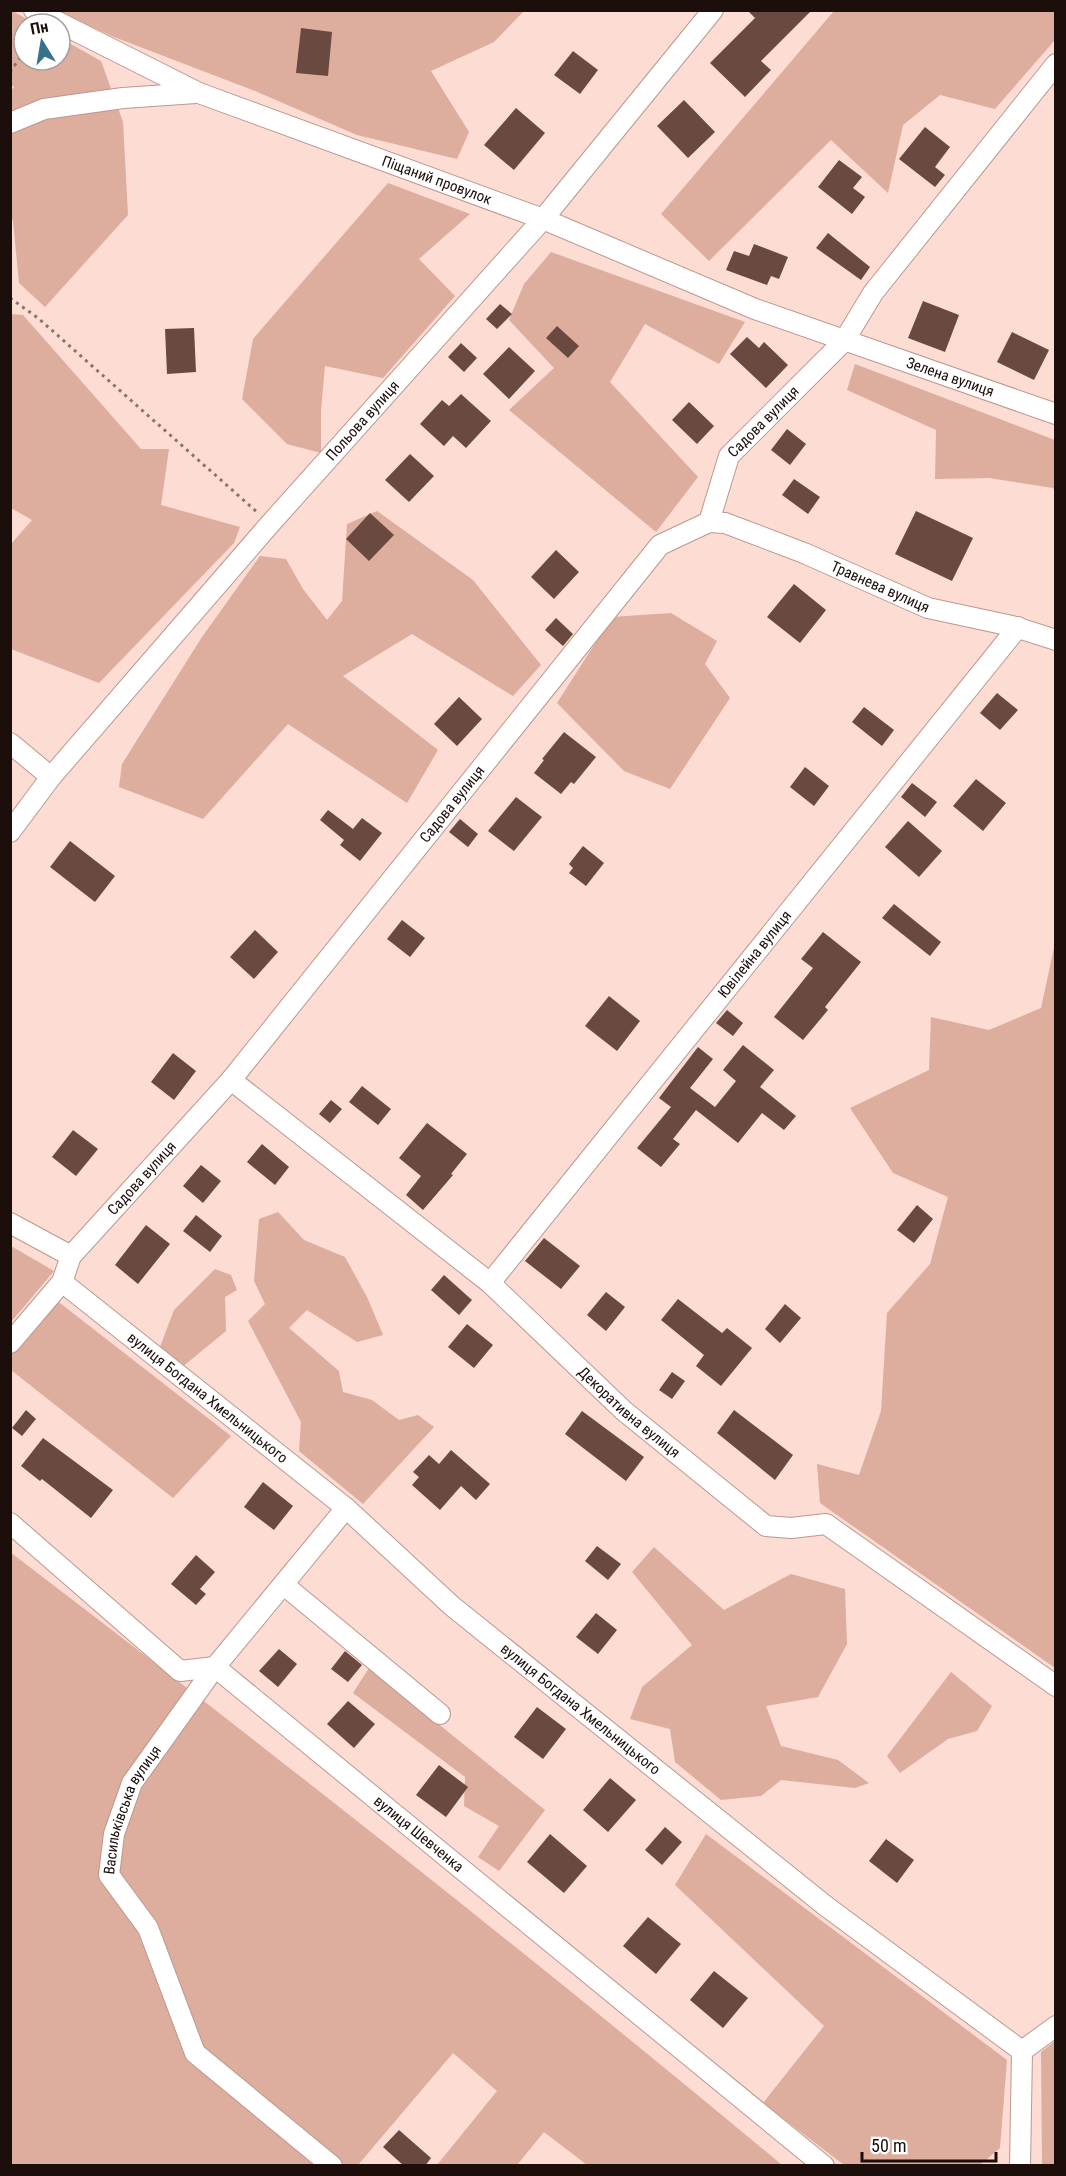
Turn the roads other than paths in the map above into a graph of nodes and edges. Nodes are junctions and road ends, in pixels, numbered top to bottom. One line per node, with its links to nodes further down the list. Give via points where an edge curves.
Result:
1 (34, 10): 4 (street, Піщаний провулок)
2 (713, 10): 6 (street, Польова вулиця)
3 (1056, 64): 7 (street, Садова вулиця, via 873,292)
4 (199, 93): 5 (street, via 44,109); 6 (street, Піщаний провулок)
5 (10, 123)
6 (543, 219): 7 (street, Піщаний провулок, via 755,309); 13 (street, Польова вулиця, via 270,524)
7 (844, 341): 8 (street, Зелена вулиця); 9 (street, Садова вулиця, via 729,456)
8 (1056, 414)
9 (709, 522): 10 (street, Травнева вулиця, via 725,523 804,552 928,608); 15 (street, Садова вулиця, via 660,546)
10 (1018, 627): 11 (street, Травнева вулиця); 19 (street, Ювілейна вулиця)
11 (1056, 640)
12 (10, 743): 13 (street)
13 (51, 777): 14 (street, Польова вулиця)
14 (10, 832)
15 (231, 1080): 17 (street, Садова вулиця); 19 (street, Декоративна вулиця)
16 (10, 1223): 17 (street)
17 (72, 1256): 18 (street, Садова вулиця)
18 (62, 1282): 20 (street); 21 (street, вулиця Богдана Хмельницького)
19 (490, 1283): 25 (street, Декоративна вулиця, via 624,1411 766,1526 826,1524)
20 (10, 1343)
21 (346, 1508): 23 (street, Васильківська вулиця); 28 (street, вулиця Богдана Хмельницького, via 452,1606 827,1907)
22 (10, 1523): 24 (street, via 180,1671)
23 (284, 1585): 24 (street, Васильківська вулиця); 26 (street)
24 (215, 1667): 30 (street, Васильківська вулиця, via 132,1783 114,1834 109,1875 148,1928 195,2053); 31 (street, вулиця Шевченка)
25 (1056, 1686)
26 (440, 1714)
27 (1056, 2026): 28 (street)
28 (1022, 2051): 29 (street)
29 (1016, 2162)
30 (332, 2166)
31 (824, 2166)

